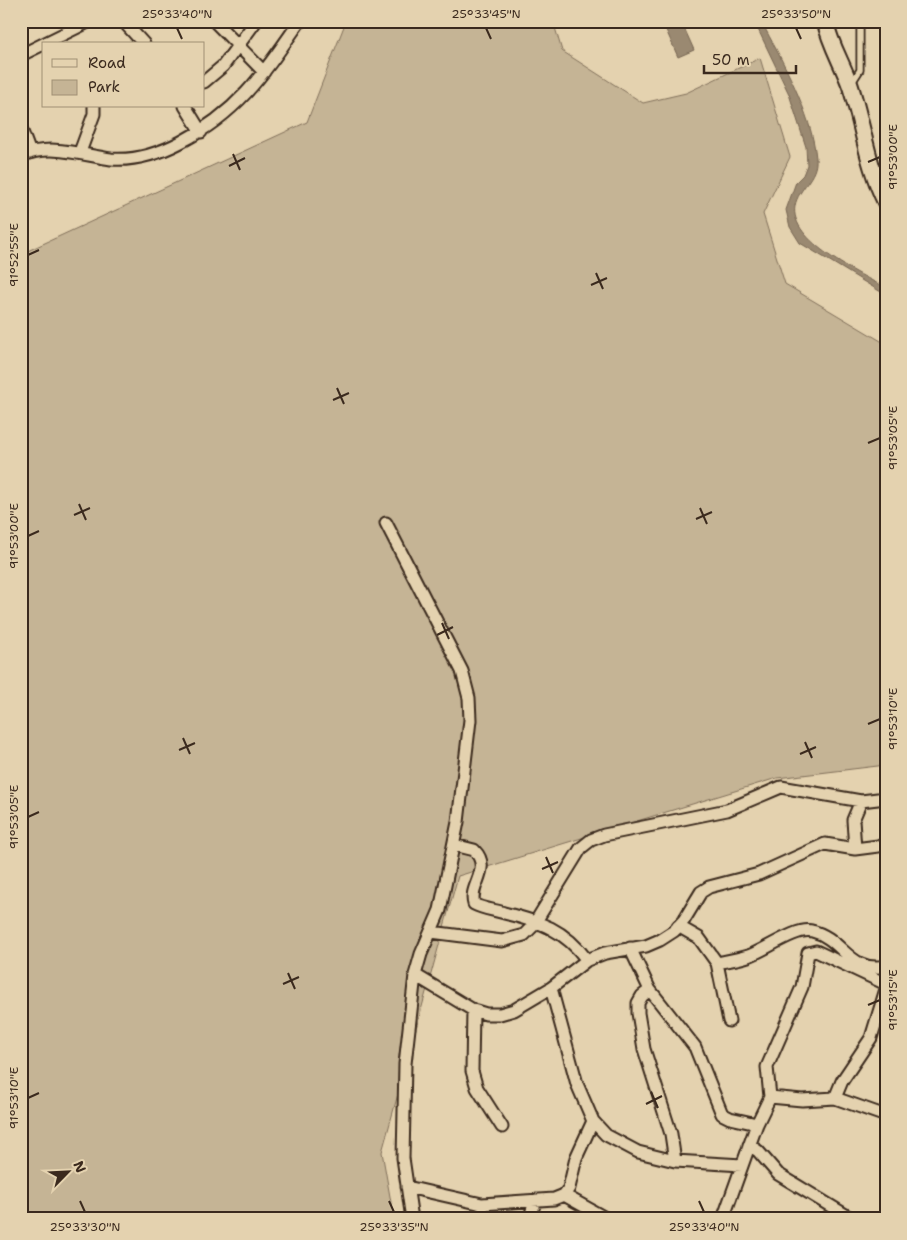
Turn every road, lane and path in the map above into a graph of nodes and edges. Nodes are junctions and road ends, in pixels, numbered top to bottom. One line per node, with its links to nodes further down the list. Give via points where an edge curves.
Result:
1 (90, 21): 8 (street)
2 (123, 21): 9 (street)
3 (214, 21): 10 (street)
4 (256, 21): 10 (street)
5 (300, 21): 13 (street)
6 (824, 21): 15 (street)
7 (860, 21): 15 (lane, via 860,70)
8 (66, 39)
9 (142, 42)
10 (238, 47): 13 (street); 14 (street)
11 (42, 48): 12 (street)
12 (21, 55)
13 (264, 72): 19 (street, via 232,108)
14 (205, 81)
15 (850, 86): 22 (street, via 875,176)
16 (94, 108): 20 (street)
17 (186, 108): 19 (street)
18 (21, 129): 21 (street)
19 (201, 132): 20 (street, via 166,150 142,157 112,159)
20 (80, 152): 21 (street, via 53,150)
21 (25, 154)
22 (886, 203)
23 (386, 523): 26 (street, via 462,671 469,698 470,720)
24 (886, 798): 25 (street)
25 (861, 801): 28 (street, via 853,820); 29 (street, via 781,787 727,810 604,835 581,848)
26 (454, 845): 29 (street, via 474,850 482,862 474,904); 31 (street, via 440,910)
27 (886, 845): 28 (street)
28 (855, 850): 30 (street, via 825,844 759,874 709,887 693,902)
29 (536, 921): 31 (street, via 524,935 502,941); 33 (street, via 566,937)
30 (678, 926): 32 (street, via 660,940); 34 (street, via 699,938)
31 (431, 932): 36 (street)
32 (630, 948): 33 (street); 40 (street)
33 (587, 960): 38 (street)
34 (717, 963): 35 (street, via 749,956 810,930 822,935 860,965 869,968); 42 (street)
35 (886, 966)
36 (415, 975): 41 (street); 52 (street, via 402,1118 402,1158)
37 (886, 984): 43 (street, via 816,951 808,953 802,987 767,1067)
38 (551, 988): 41 (street, via 514,1010 500,1014); 46 (street, via 577,1084)
39 (886, 989): 44 (street, via 871,1038 842,1081)
40 (650, 990): 47 (street, via 695,1047 722,1114); 50 (street, via 638,1003 638,1013 644,1049 671,1134)
41 (472, 1010): 48 (street, via 472,1071 477,1088)
42 (729, 1022)
43 (770, 1097): 44 (street, via 802,1100); 47 (street)
44 (835, 1098): 45 (street)
45 (886, 1116)
46 (593, 1121): 50 (street, via 606,1135 624,1146); 53 (street)
47 (757, 1124): 49 (street)
48 (502, 1127)
49 (749, 1145): 51 (street); 61 (street, via 778,1174)
50 (675, 1161): 51 (street)
51 (742, 1165): 60 (street)
52 (407, 1187): 55 (street); 56 (street)
53 (564, 1195): 54 (street); 59 (street)
54 (536, 1200): 55 (street); 58 (street)
55 (482, 1204): 57 (street)
56 (412, 1219)
57 (483, 1219)
58 (529, 1219)
59 (607, 1219)
60 (724, 1219)
61 (852, 1219)

